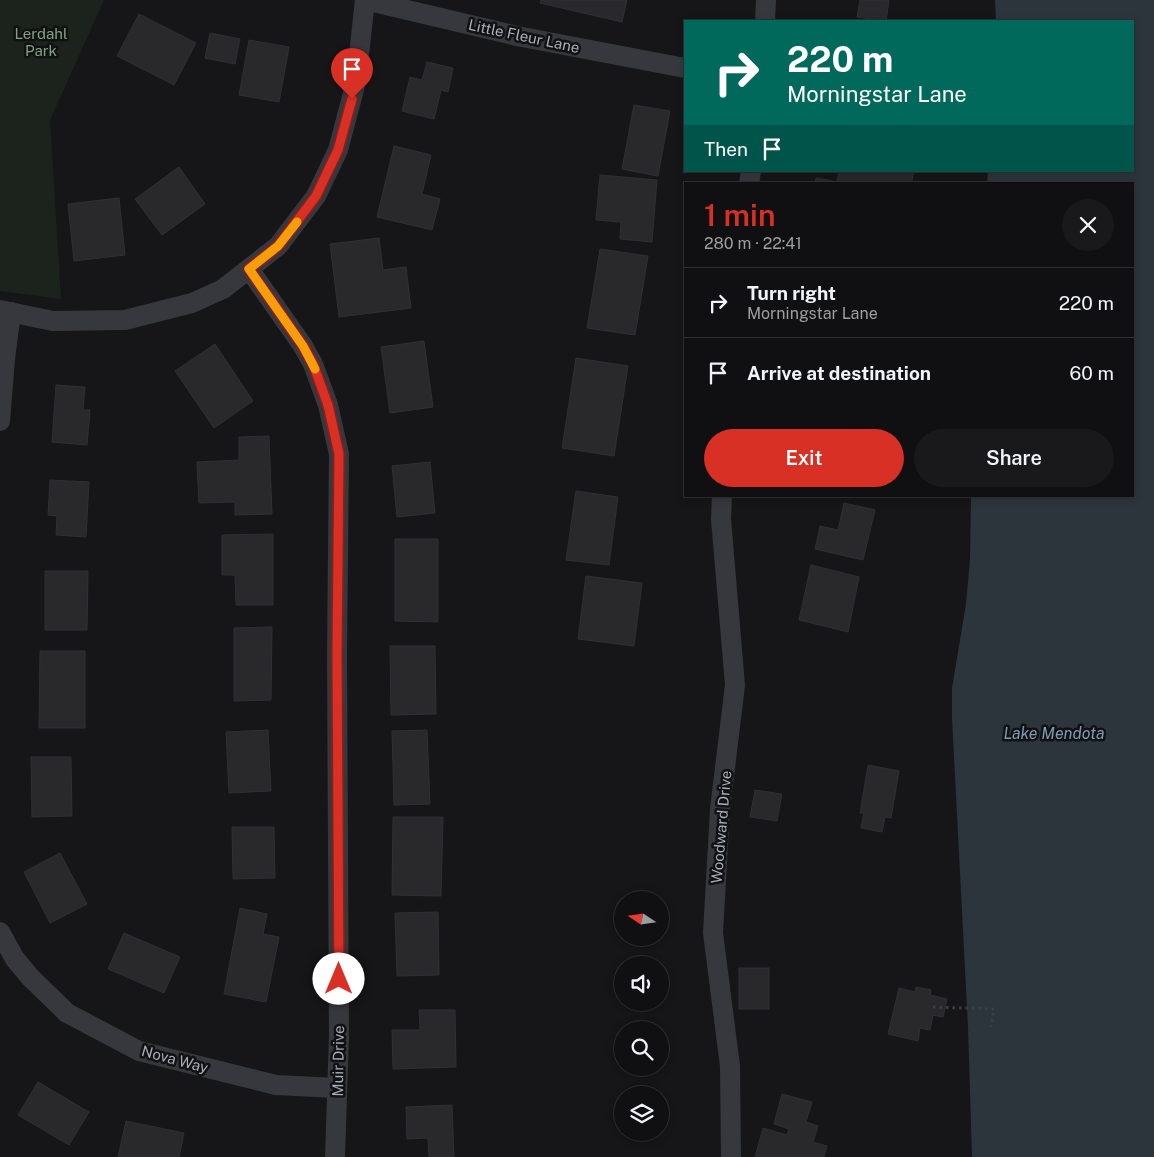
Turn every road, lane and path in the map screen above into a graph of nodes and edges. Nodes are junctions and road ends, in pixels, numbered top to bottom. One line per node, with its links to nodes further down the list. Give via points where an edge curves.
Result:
1 (365, 0): 4 (street, Little Fleur Lane, via 517,36); 5 (street, via 356,82 338,150 316,196 278,246)
2 (766, 0): 3 (street)
3 (765, 20)
4 (684, 68)
5 (249, 269): 6 (street, via 223,289 192,303 126,320 52,321); 12 (street, Muir Drive, via 313,364 328,405 339,454)
6 (6, 311): 7 (street)
7 (0, 421)
8 (722, 497): 14 (street, Woodward Drive, via 735,685 720,809 713,933 730,1066)
9 (0, 932): 12 (street, Nova Way, via 15,959 67,1013 139,1051 276,1085)
10 (933, 1007): 11 (path, via 994,1009)
11 (991, 1027)
12 (337, 1088): 13 (street, Muir Drive)
13 (335, 1157)
14 (731, 1157)

